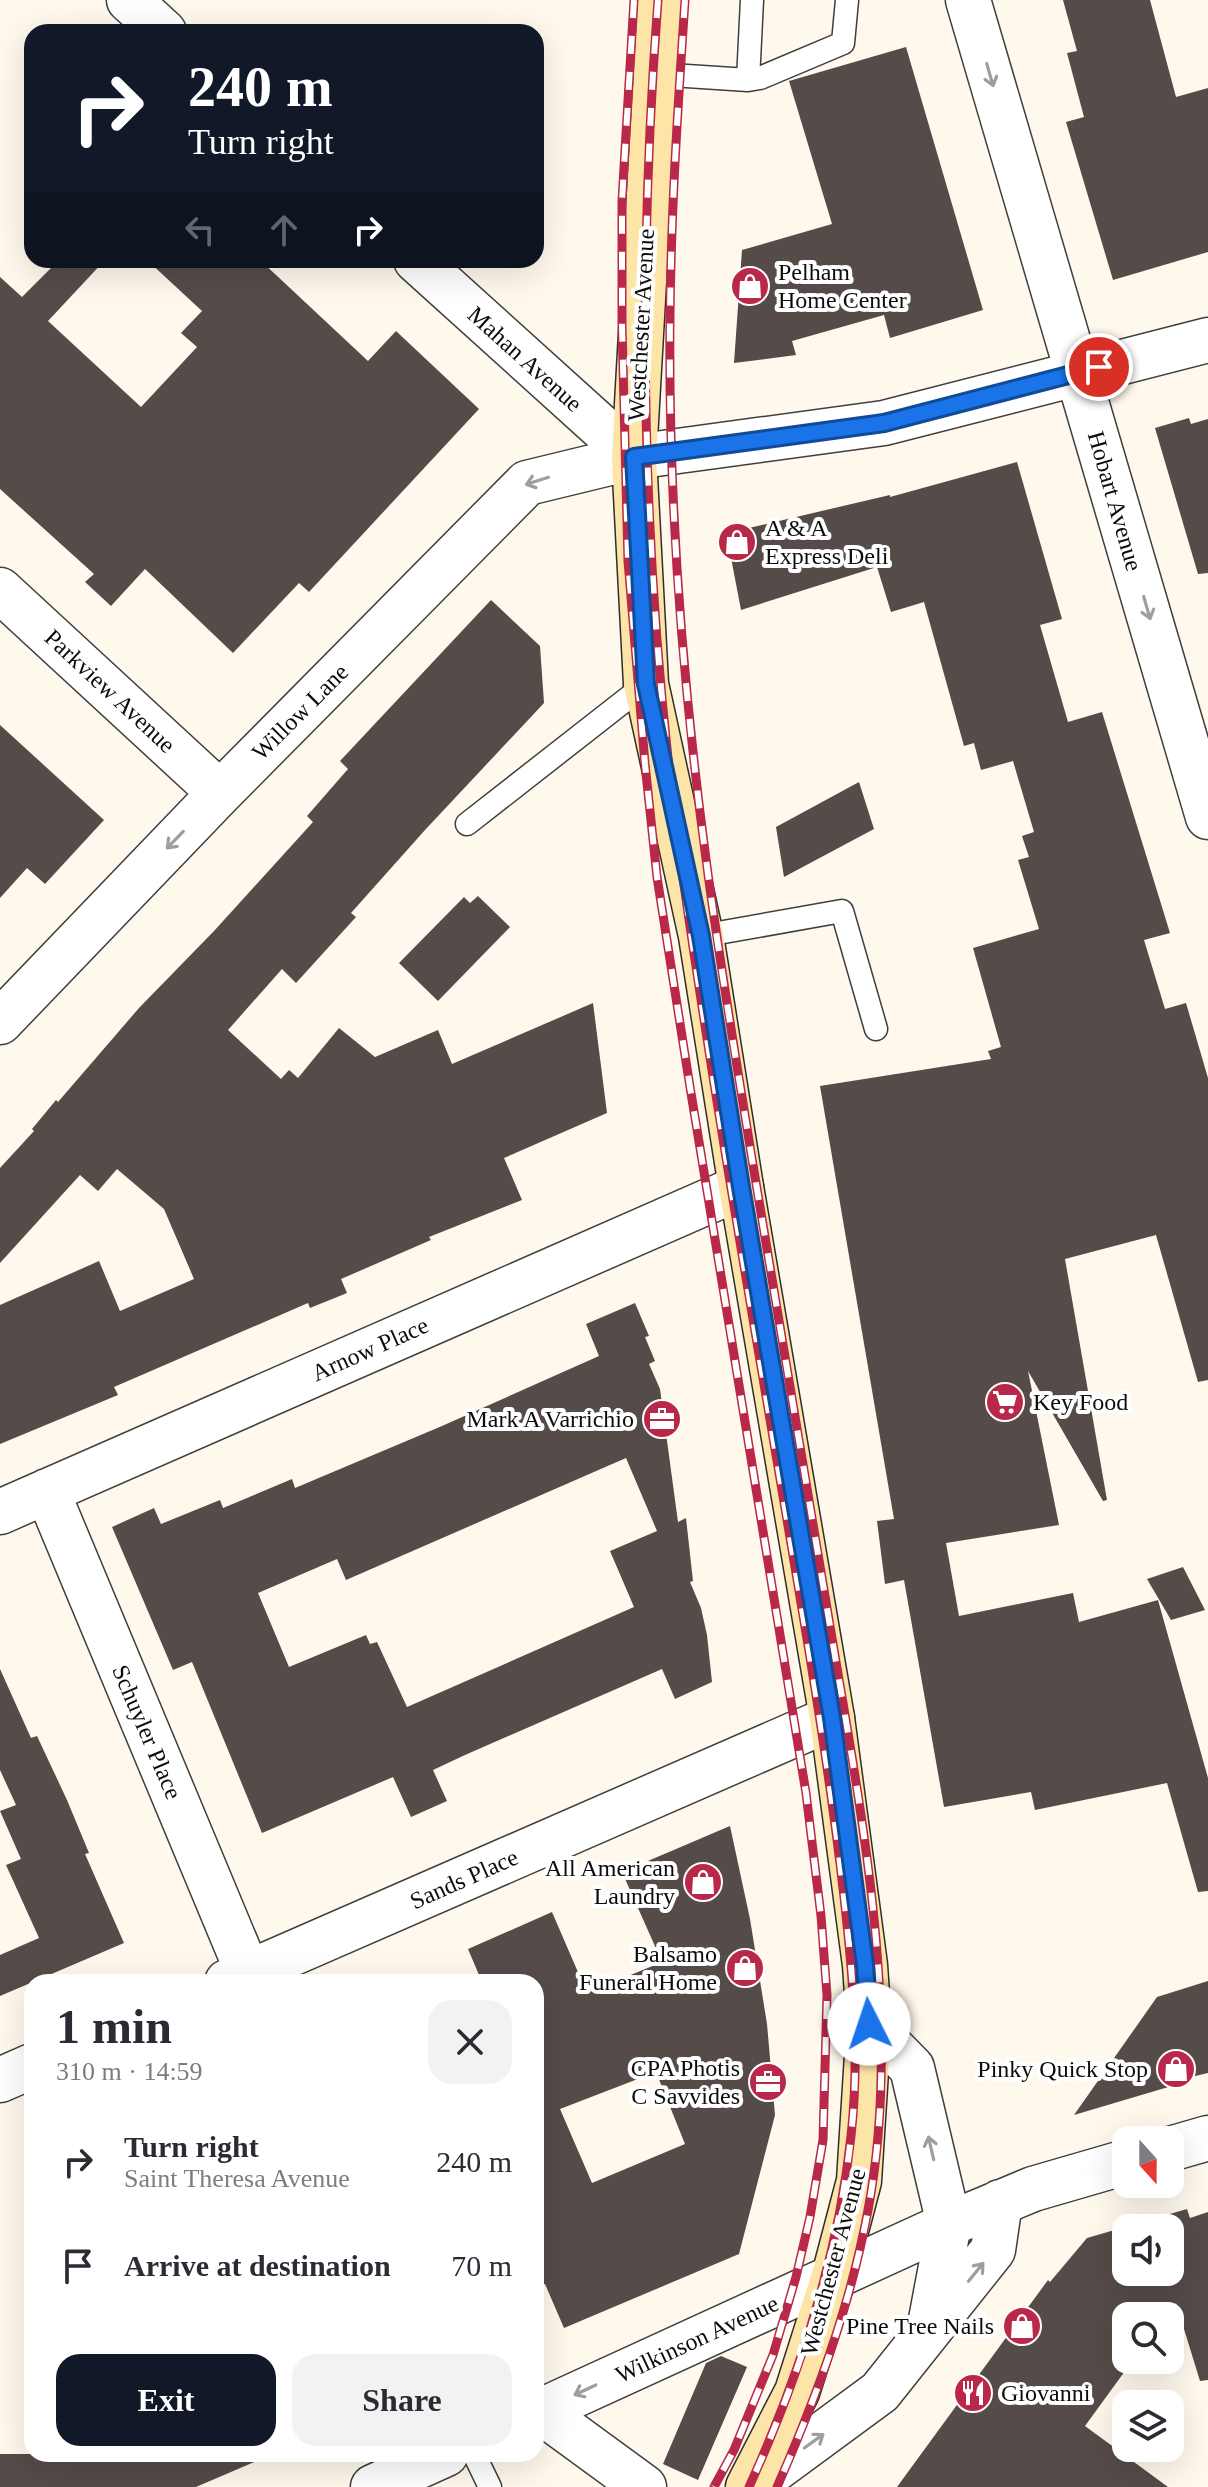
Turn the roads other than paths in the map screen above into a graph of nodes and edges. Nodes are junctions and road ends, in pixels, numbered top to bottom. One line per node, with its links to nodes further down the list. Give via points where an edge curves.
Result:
1 (129, 0): 6 (street)
2 (660, 0): 7 (main road, Westchester Avenue)
3 (752, 0): 8 (lane, via 759,41)
4 (968, 0): 11 (street, Hobart Avenue, one-way to 11)
5 (842, 2): 8 (lane, via 837,43)
6 (155, 24)
7 (656, 74): 8 (lane); 12 (main road, Westchester Avenue)
8 (748, 80)
9 (425, 268): 12 (street, Mahan Avenue)
10 (1208, 340): 11 (street, Willow Lane)
11 (1077, 372): 12 (street, Willow Lane, via 884,423); 16 (street, Hobart Avenue, one-way to 16)
12 (634, 457): 14 (main road, Westchester Avenue); 15 (street, Willow Lane, one-way to 15, via 527,483)
13 (0, 590): 15 (street, Parkview Avenue)
14 (646, 684): 17 (lane); 18 (main road, Westchester Avenue)
15 (220, 793): 19 (street, Willow Lane, one-way to 19)
16 (1208, 817)
17 (467, 824)
18 (701, 936): 20 (lane, via 842,911); 21 (main road, Westchester Avenue)
19 (0, 1022)
20 (876, 1029)
21 (741, 1187): 22 (street, Arnow Place); 24 (main road, Westchester Avenue)
22 (47, 1491): 23 (street, Arnow Place); 25 (street, Schuyler Place)
23 (0, 1512)
24 (832, 1718): 26 (street, Sands Place); 27 (main road, Westchester Avenue)
25 (236, 1974)
26 (247, 1974)
27 (869, 2024): 34 (street, Westchester Avenue, one-way to 27, via 912,2068); 35 (main road, Westchester Avenue, via 859,2181)
28 (24, 2070): 29 (street)
29 (0, 2080)
30 (1208, 2138): 31 (street)
31 (1184, 2145)
32 (1112, 2166): 33 (street, Wilkinson Avenue)
33 (1000, 2202): 34 (street, Wilkinson Avenue); 36 (street, Westchester Avenue, one-way to 33, via 993,2250)
34 (949, 2224): 35 (street, Wilkinson Avenue); 36 (street, Westchester Avenue)
35 (834, 2276): 37 (street, Wilkinson Avenue, one-way to 37); 44 (main road, Westchester Avenue, via 797,2392)
36 (929, 2331): 44 (street, Westchester Avenue, one-way to 36, via 880,2392)
37 (544, 2409)
38 (544, 2416): 43 (street)
39 (428, 2462): 41 (street)
40 (478, 2462): 42 (lane)
41 (373, 2487)
42 (490, 2487)
43 (644, 2487)
44 (749, 2487)

